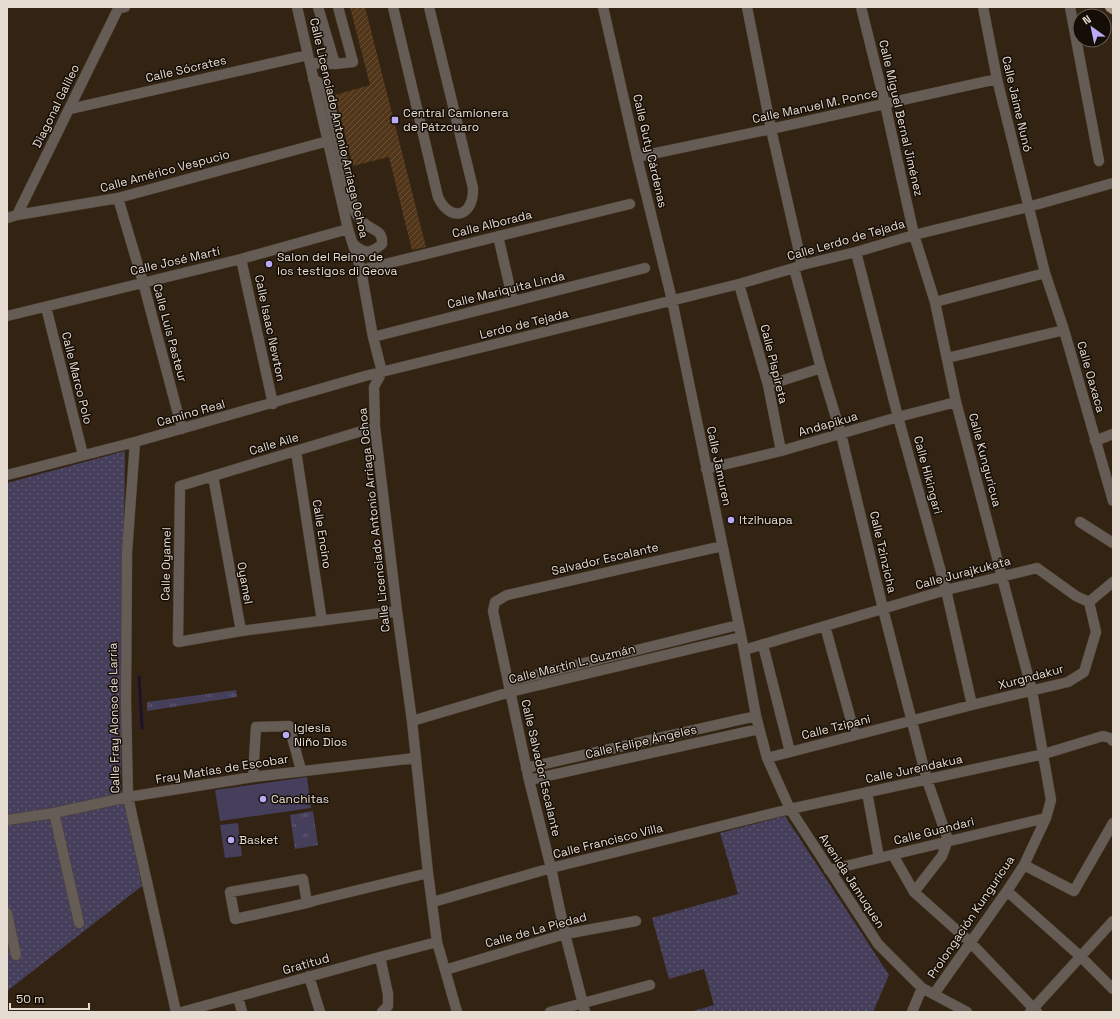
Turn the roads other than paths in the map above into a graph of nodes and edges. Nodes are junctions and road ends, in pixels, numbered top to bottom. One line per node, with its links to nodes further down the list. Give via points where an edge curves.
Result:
1 (297, 7): 14 (street, Calle Licenciado Antonio Arriaga Ochoa)
2 (318, 7): 15 (street)
3 (338, 7): 15 (street, Calle Sócrates, via 353,62)
4 (393, 7): 5 (street, via 438,197 450,212 464,212 473,202 474,188)
5 (429, 7)
6 (603, 7): 22 (street, Calle Guty Cárdenas)
7 (747, 7): 20 (street, Calle Tzinzicha)
8 (861, 7): 18 (street, Calle Miguel Bernal Jiménez)
9 (983, 7): 17 (street, Calle Jaime Nunó)
10 (1070, 7): 23 (street)
11 (1110, 7): 13 (main road)
12 (121, 8): 19 (street, Diagonal Galileo)
13 (1113, 9)
14 (309, 59): 15 (street, Calle Sócrates); 16 (street, Calle Licenciado Antonio Arriaga Ochoa); 19 (street, Calle Sócrates)
15 (334, 64)
16 (314, 79): 21 (street, Calle Licenciado Antonio Arriaga Ochoa); 33 (street, via 324,86 327,92 354,210 365,225 380,233 382,238 382,244 367,253)
17 (997, 79): 18 (street, Calle Manuel M. Ponce); 27 (street, Calle Jaime Nunó)
18 (885, 104): 20 (street, Calle Manuel M. Ponce); 31 (street, Calle Miguel Bernal Jiménez)
19 (70, 109): 28 (street, Diagonal Galileo)
20 (771, 130): 22 (street, Calle Manuel M. Ponce); 36 (street, Calle Tzinzicha)
21 (328, 141): 25 (street, Calle Américo Vespucio); 30 (street, Calle Licenciado Antonio Arriaga Ochoa)
22 (637, 157): 42 (street, Calle Guty Cárdenas)
23 (1099, 160)
24 (1113, 183): 27 (street, Calle Lerdo de Tejada)
25 (118, 198): 28 (street, Calle Américo Vespucio); 40 (street, Calle Luis Pasteur)
26 (630, 204): 32 (street, Calle Alborada)
27 (1028, 207): 31 (street, Calle Lerdo de Tejada); 39 (street, Calle Jaime Nunó)
28 (18, 215): 29 (street, Calle Américo Vespucio)
29 (7, 218)
30 (348, 229): 33 (street, Calle Licenciado Antonio Arriaga Ochoa); 35 (street, Calle José Martí)
31 (914, 235): 34 (street, Calle Lerdo de Tejada); 44 (street, Calle Kunguricua)
32 (498, 236): 38 (street, Calle Alborada); 43 (street)
33 (353, 244): 38 (street, Calle Licenciado Antonio Arriaga Ochoa)
34 (856, 252): 36 (street, Calle Lerdo de Tejada); 55 (street, Calle Hikingari)
35 (241, 259): 40 (street, Calle José Martí); 54 (street, Calle Isaac Newton)
36 (798, 266): 41 (street, Calle Lerdo de Tejada); 50 (street, Calle Tzinzicha)
37 (645, 268): 43 (street, Calle Mariquita Linda)
38 (361, 270): 48 (street, Calle Licenciado Antonio Arriaga Ochoa)
39 (1045, 273): 44 (street); 47 (street, Calle Oaxaca)
40 (143, 282): 45 (street, Calle José Martí); 57 (street, Calle Luis Pasteur)
41 (739, 284): 42 (street, Calle Lerdo de Tejada); 52 (street, Calle Pispireta)
42 (672, 300): 51 (street, Lerdo de Tejada); 65 (street, Calle Jamuren)
43 (513, 301): 48 (street, Calle Mariquita Linda)
44 (935, 302): 49 (street, Calle Kunguricua)
45 (46, 307): 46 (street, Calle José Martí); 64 (street, Calle Marco Polo)
46 (7, 316)
47 (1064, 330): 49 (street); 60 (street, Calle Oaxaca)
48 (373, 337): 51 (street, Calle Licenciado Antonio Arriaga Ochoa)
49 (947, 358): 53 (street, Calle Kunguricua)
50 (821, 368): 52 (street); 58 (street, Calle Tzinzicha)
51 (382, 372): 54 (street, Camino Real); 56 (street, Calle Licenciado Antonio Arriaga Ochoa, via 374,387)
52 (768, 385): 63 (street, Calle Pispireta)
53 (956, 402): 55 (street, Andapikua); 73 (street, Calle Kunguricua)
54 (273, 404): 57 (street, Camino Real)
55 (898, 417): 58 (street, Andapikua); 75 (street, Calle Hikingari)
56 (375, 428): 62 (street, Calle Aile); 79 (street, Calle Licenciado Antonio Arriaga Ochoa)
57 (182, 429): 61 (street, Camino Real)
58 (841, 434): 63 (street, Andapikua); 78 (street, Calle Tzinzicha)
59 (1113, 434): 60 (street)
60 (1095, 440): 69 (street, Calle Oaxaca)
61 (135, 442): 64 (street, Camino Real); 110 (street, Calle Fray Alonso de Larria, via 127,552)
62 (296, 451): 67 (street, Calle Aile); 80 (street, Calle Encino)
63 (781, 451): 65 (street, Andapikua)
64 (83, 455): 66 (street, Camino Real)
65 (706, 469): 72 (street, Calle Jamuren)
66 (7, 475)
67 (213, 476): 68 (street, Calle Aile); 83 (street, Oyamel)
68 (180, 486): 83 (street, Calle Oyamel, via 178,642)
69 (1113, 501)
70 (1080, 522): 71 (street)
71 (1113, 543)
72 (722, 546): 76 (street, Salvador Escalante, via 507,595); 81 (street, Calle Jamuren)
73 (1002, 576): 75 (street, Calle Jurajkukata); 77 (street, Calle Jurajkukata, via 1037,568 1076,596); 90 (street, Calle Kunguricua)
74 (1113, 582): 77 (street)
75 (946, 590): 78 (street, Calle Jurajkukata); 91 (street, Calle Hikingari)
76 (495, 602): 89 (street, Calle Salvador Escalante, via 493,611)
77 (1089, 602): 90 (street, Xurgndakur, via 1096,632 1084,672 1068,682)
78 (883, 609): 82 (street, Calle Jurajkukata); 94 (street, Calle Tzinzicha)
79 (397, 611): 80 (street); 93 (street, Calle Licenciado Antonio Arriaga Ochoa)
80 (322, 621): 83 (street)
81 (738, 625): 84 (street, Calle Jamuren); 87 (street, Calle Martín L. Guzmán)
82 (825, 626): 85 (street, Calle Jurajkukata); 96 (street)
83 (241, 631)
84 (741, 636): 86 (street, Calle Jamuren); 88 (street, Calle Martín L. Guzmán)
85 (763, 645): 86 (street, Calle Jurajkukata); 99 (street)
86 (744, 650): 92 (street, Avenida Jamuquen)
87 (624, 653): 88 (street); 89 (street, Calle Martín L. Guzmán)
88 (625, 664): 89 (street, Calle Martín L. Guzmán)
89 (509, 687): 93 (street, Calle Martín L. Guzmán); 104 (street, Calle Salvador Escalante)
90 (1032, 691): 91 (street, Xurgndakur); 101 (street, Prolongación Kunguricua)
91 (972, 705): 94 (street, Xurgndakur)
92 (756, 716): 95 (street, Avenida Jamuquen); 98 (street, Calle Felipe Ángeles)
93 (412, 721): 102 (street, Calle Licenciado Antonio Arriaga Ochoa)
94 (912, 721): 96 (street, Calle Tzipani); 108 (street, Calle Tzinzicha)
95 (759, 729): 100 (street, Calle Felipe Ángeles); 103 (street, Avenida Jamuquen)
96 (855, 735): 99 (street, Calle Tzipani)
97 (1113, 740): 101 (street, Calle Jurendakua, via 1103,736)
98 (646, 741): 100 (street); 104 (street, Calle Felipe Ángeles)
99 (790, 752): 103 (street, Calle Tzipani)
100 (649, 753): 107 (street, Calle Felipe Ángeles)
101 (1044, 754): 108 (street, Calle Jurendakua); 113 (street, Prolongación Kunguricua, via 1051,800)
102 (415, 758): 105 (street, Fray Matías de Escobar); 122 (street, Calle Licenciado Antonio Arriaga Ochoa)
103 (767, 758): 111 (street, Avenida Jamuquen)
104 (526, 768): 107 (street, Calle Salvador Escalante)
105 (300, 770): 106 (street, Fray Matías de Escobar); 106 (street, via 289,726 256,727)
106 (253, 777): 110 (street, Fray Matías de Escobar)
107 (529, 780): 120 (street, Calle Salvador Escalante)
108 (927, 780): 109 (street, Calle Jurendakua); 116 (street, Calle Tzinzicha)
109 (867, 792): 111 (street, Calle Jurendakua); 118 (street)
110 (128, 797): 112 (street, Fray Matías de Escobar); 147 (street, Calle Fray Alonso de Larria)
111 (790, 809): 120 (street, Calle Francisco Villa); 121 (street, Avenida Jamuquen)
112 (54, 813): 114 (street, Fray Matías de Escobar); 130 (street)
113 (1046, 818): 116 (street, Calle Guandari); 119 (street, Prolongación Kunguricua)
114 (7, 820)
115 (1113, 823): 119 (street, via 1074,891)
116 (948, 840): 117 (street, Calle Guandari); 124 (street, via 942,856)
117 (893, 855): 118 (street, Calle Guandari); 124 (street)
118 (879, 858): 121 (street, Calle Guandari)
119 (1024, 865): 123 (street, Prolongación Kunguricua)
120 (551, 868): 125 (street, Calle Francisco Villa); 131 (street, Calle Salvador Escalante)
121 (829, 870): 140 (street, Avenida Jamuquen, via 878,944)
122 (428, 873): 125 (street, Calle Licenciado Antonio Arriaga Ochoa); 126 (street)
123 (1007, 891): 133 (street, Prolongación Kunguricua); 136 (street)
124 (914, 892): 133 (street)
125 (433, 902): 132 (street, Calle Licenciado Antonio Arriaga Ochoa)
126 (307, 903): 126 (street, via 235,919 230,892 303,879)
127 (7, 913): 134 (street)
128 (636, 921): 131 (street, Calle de La Piedad)
129 (1113, 921): 136 (street)
130 (79, 924)
131 (565, 934): 137 (street, Calle de La Piedad); 144 (street, Calle Salvador Escalante)
132 (437, 942): 135 (street, Gratitud); 137 (street, Calle Licenciado Antonio Arriaga Ochoa)
133 (971, 943): 142 (street, Prolongación Kunguricua); 146 (street)
134 (16, 955)
135 (380, 956): 138 (street, Gratitud); 145 (street, via 388,994)
136 (1080, 956): 141 (street); 146 (street)
137 (445, 970): 151 (street, Calle Licenciado Antonio Arriaga Ochoa)
138 (309, 976): 143 (street, Gratitud); 150 (street)
139 (650, 985): 144 (street)
140 (922, 988): 142 (street, Avenida Jamuquen); 153 (street)
141 (1113, 989)
142 (934, 994): 154 (street, Avenida Jamuquen)
143 (238, 997): 148 (street, Gratitud); 149 (street)
144 (584, 1007): 152 (street)
145 (387, 1010)
146 (1034, 1011)
147 (176, 1012)
148 (182, 1012)
149 (242, 1012)
150 (320, 1012)
151 (457, 1012)
152 (550, 1012)
153 (912, 1012)
154 (967, 1012)

